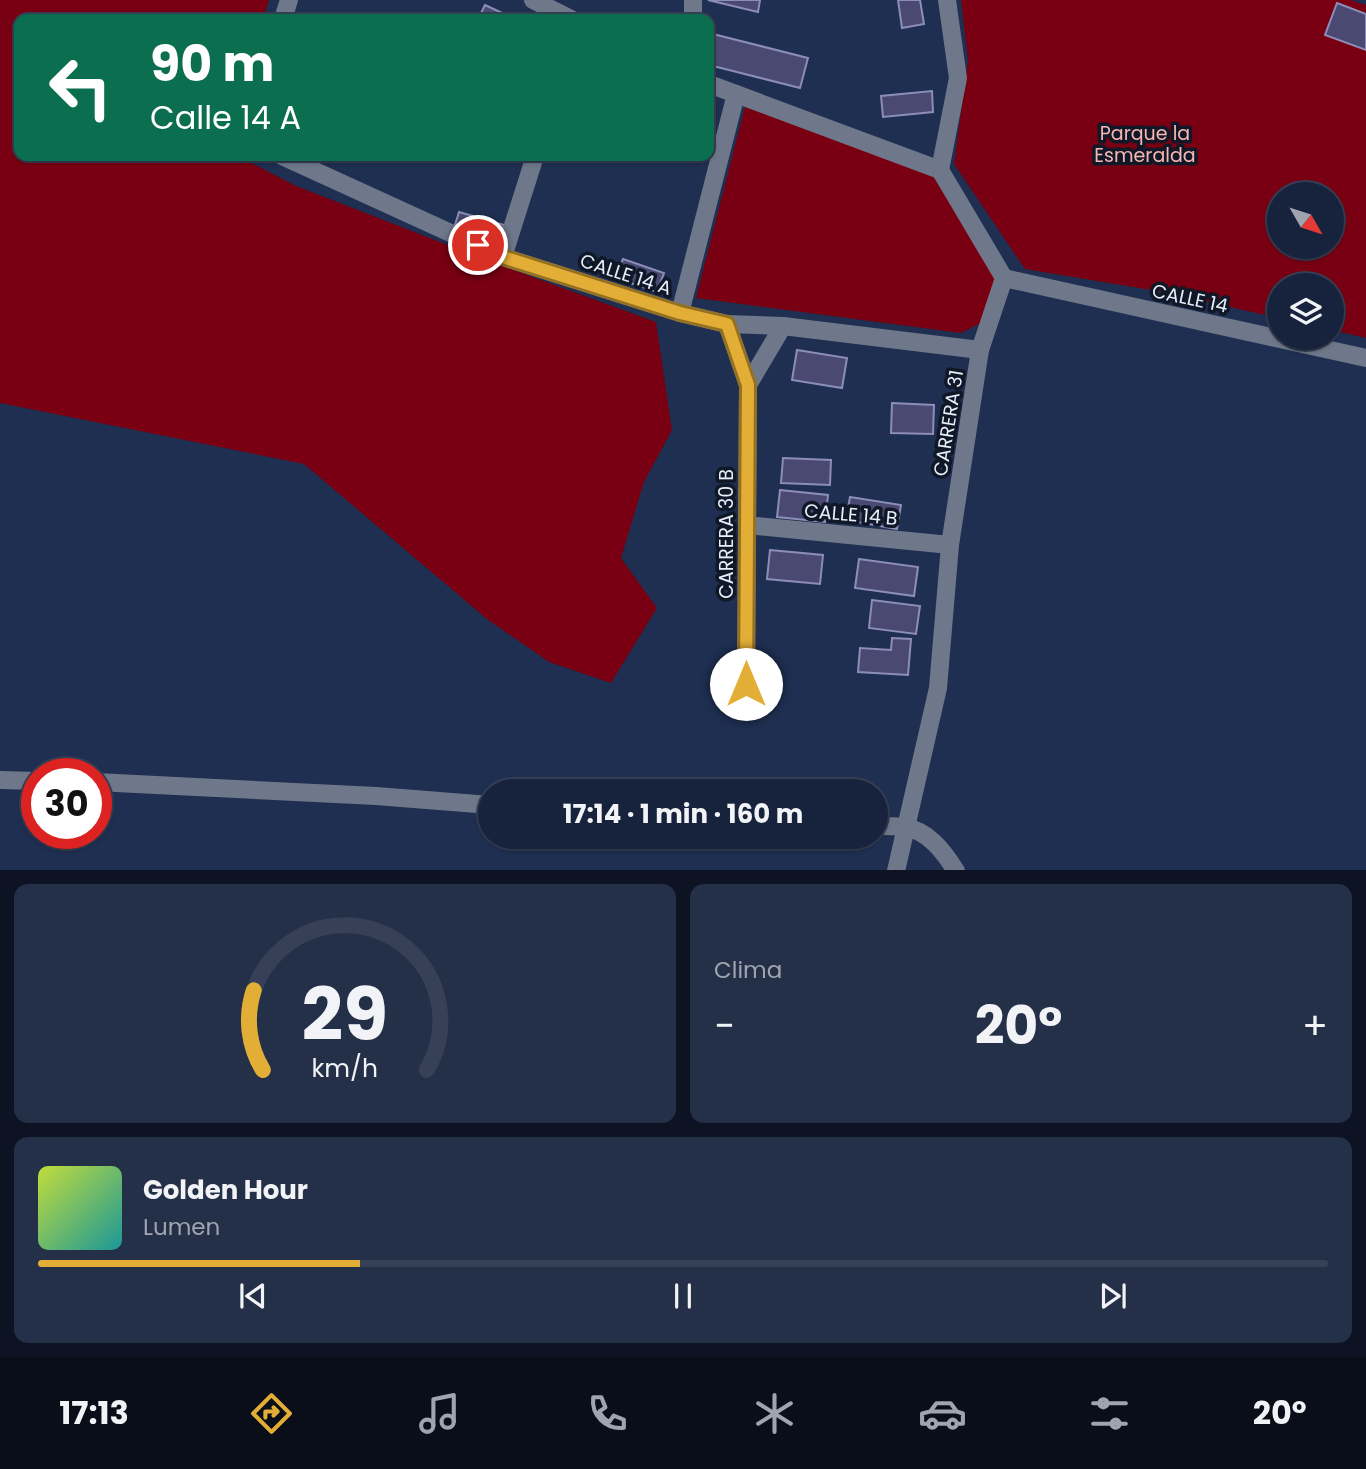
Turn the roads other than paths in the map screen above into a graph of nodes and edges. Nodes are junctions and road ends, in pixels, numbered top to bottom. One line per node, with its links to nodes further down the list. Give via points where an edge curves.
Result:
1 (947, 0): 8 (street, via 958,78)
2 (544, 3): 3 (street)
3 (563, 14)
4 (714, 86): 5 (street)
5 (736, 94): 8 (street); 11 (street)
6 (293, 161): 9 (street, CALLE 14 A)
7 (534, 161): 9 (street)
8 (940, 170): 10 (street)
9 (503, 257): 11 (street, CALLE 14 A)
10 (1004, 278): 14 (street, CARRERA 31); 15 (street, CALLE 14)
11 (680, 313): 12 (street, CALLE 14 A)
12 (727, 324): 13 (street, CALLE 14 A); 16 (street, CARRERA 30 B)
13 (783, 326): 14 (street, CALLE 14 A); 16 (street)
14 (980, 350): 18 (street, CARRERA 31)
15 (1366, 358)
16 (748, 385): 17 (street, CARRERA 30 B)
17 (747, 525): 18 (street, CALLE 14 B); 19 (street, CARRERA 30 B)
18 (950, 545): 25 (street, CARRERA 31, via 938,688)
19 (746, 684)
20 (0, 780): 21 (street)
21 (21, 781)
22 (112, 783): 23 (street)
23 (478, 803)
24 (888, 826): 25 (street)
25 (908, 827): 26 (street, CARRERA 31); 27 (street, via 944,852)
26 (896, 870)
27 (956, 870)

